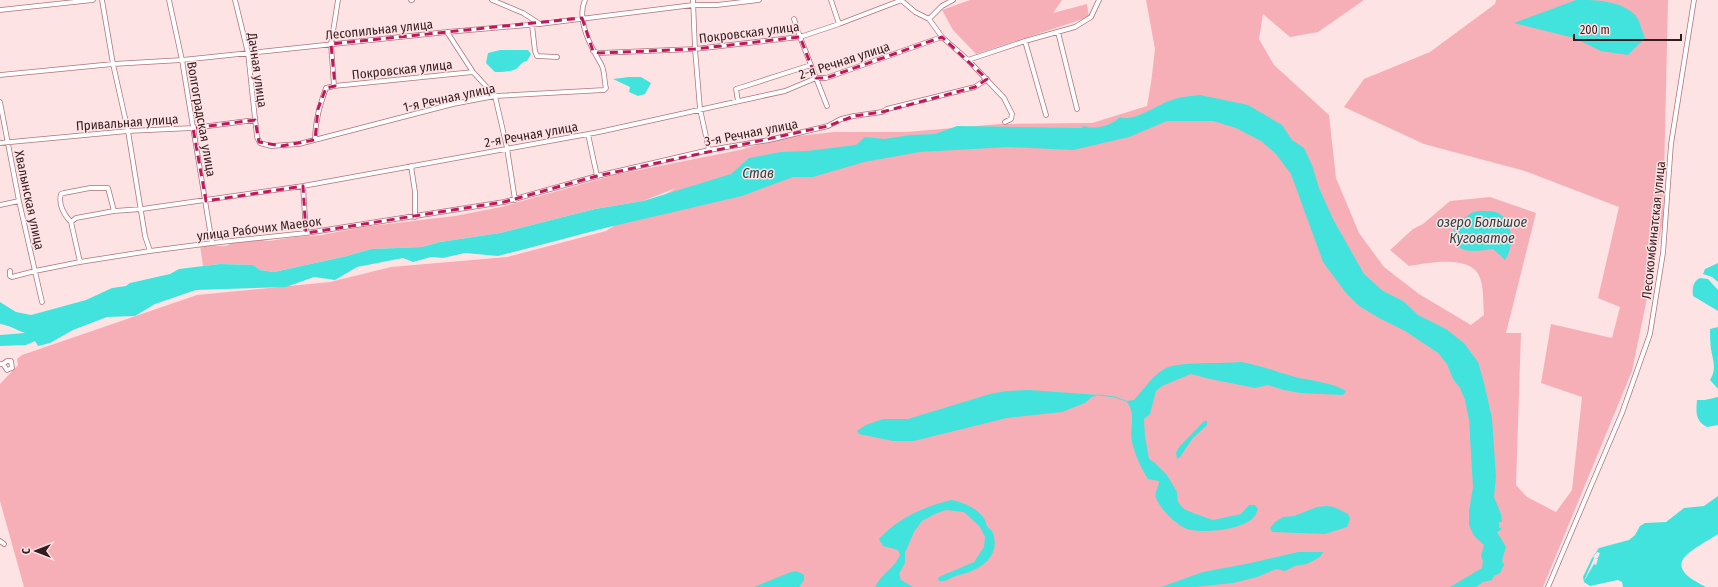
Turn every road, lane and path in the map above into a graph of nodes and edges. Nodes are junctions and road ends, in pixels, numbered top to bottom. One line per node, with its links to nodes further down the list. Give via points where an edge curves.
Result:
1 (39, 0): 16 (street)
2 (93, 0): 16 (street)
3 (102, 0): 37 (street)
4 (169, 0): 35 (street, Волгоградская улица)
5 (235, 0): 33 (street, Дачная улица)
6 (338, 0): 30 (street)
7 (492, 0): 18 (street)
8 (585, 0): 19 (street)
9 (759, 0): 15 (street, Лесопильная улица, via 717,5)
10 (831, 0): 23 (street)
11 (901, 0): 21 (street, via 915,12); 23 (street, Покровская улица)
12 (952, 0): 21 (street)
13 (1100, 0): 26 (street, via 1091,17 1075,27)
14 (1694, 0): 80 (street, Лесокомбинатская улица, via 1672,138 1663,253 1650,334 1622,413)
15 (693, 2): 19 (street, Лесопильная улица); 31 (street)
16 (40, 6): 17 (street)
17 (0, 10)
18 (527, 16): 22 (street); 24 (street)
19 (582, 18): 22 (street, Лесопильная улица); 32 (street)
20 (794, 19): 27 (street)
21 (929, 19): 28 (street)
22 (540, 24): 24 (street, Лесопильная улица)
23 (839, 24): 27 (street, Покровская улица)
24 (531, 25): 25 (street, Лесопильная улица); 34 (street, via 536,56)
25 (446, 32): 30 (street, Лесопильная улица); 39 (street)
26 (1058, 32): 29 (street); 49 (street)
27 (800, 37): 31 (street, Покровская улица); 38 (street)
28 (942, 37): 36 (street); 41 (street, 2-я Речная улица, via 826,78)
29 (1025, 41): 36 (street); 50 (street)
30 (331, 44): 33 (street, Лесопильная улица); 43 (street)
31 (695, 49): 32 (street, Покровская улица, via 599,53); 48 (street)
32 (593, 51): 44 (street, 1-я Речная улица, via 602,65 606,88 604,90)
33 (248, 53): 35 (street, Лесопильная улица); 51 (street, Дачная улица)
34 (557, 57)
35 (182, 60): 37 (street, Лесопильная улица); 53 (street, Волгоградская улица)
36 (968, 60): 42 (street)
37 (113, 64): 40 (street, Лесопильная улица); 54 (street)
38 (810, 65): 41 (street); 45 (street, via 736,89)
39 (473, 72): 43 (street, Покровская улица); 44 (street)
40 (0, 75)
41 (816, 78): 45 (street, 2-я Речная улица, via 785,90); 47 (street)
42 (987, 79): 52 (street, via 1004,98 1012,114 1011,119); 61 (street, 3-я Речная улица, via 975,87 882,112 841,119 828,126 769,140)
43 (334, 86): 56 (street, via 326,88 318,109)
44 (496, 96): 56 (street, 1-я Речная улица, via 453,104); 60 (street)
45 (738, 101): 48 (street, 2-я Речная улица)
46 (0, 102): 57 (street, Хвалынская улица)
47 (827, 106)
48 (700, 109): 55 (street, 2-я Речная улица); 61 (street)
49 (1077, 109)
50 (1046, 115)
51 (255, 120): 53 (street, Привальная улица); 59 (street, Дачная улица)
52 (1005, 122)
53 (193, 128): 54 (street, Привальная улица); 67 (street, Волгоградская улица)
54 (128, 131): 57 (street, Привальная улица); 69 (street)
55 (588, 134): 60 (street, 2-я Речная улица); 63 (street)
56 (315, 140): 59 (street, 1-я Речная улица, via 282,146)
57 (8, 141): 58 (street, Привальная улица); 66 (street, Хвалынская улица)
58 (0, 143)
59 (260, 143)
60 (507, 148): 62 (street, 2-я Речная улица); 65 (street)
61 (709, 150): 63 (street, 3-я Речная улица)
62 (411, 166): 64 (street, 2-я Речная улица); 71 (street)
63 (597, 176): 65 (street, 3-я Речная улица)
64 (303, 186): 67 (street, 2-я Речная улица); 73 (street)
65 (515, 200): 71 (street, улица Рабочих Маевок)
66 (19, 201): 68 (street); 77 (street, Хвалынская улица)
67 (206, 201): 69 (street, 2-я Речная улица); 74 (street, Волгоградская улица)
68 (0, 205)
69 (142, 210): 70 (street, 2-я Речная улица); 75 (street, via 145,236)
70 (114, 211): 72 (street, 2-я Речная улица, via 76,218); 72 (street, via 108,188 90,188 64,193 60,199 62,209)
71 (415, 217): 73 (street, улица Рабочих Маевок)
72 (71, 222): 76 (street)
73 (306, 233): 74 (street, улица Рабочих Маевок)
74 (212, 243): 75 (street, улица Рабочих Маевок)
75 (150, 251): 76 (street, улица Рабочих Маевок)
76 (80, 262): 77 (street, улица Рабочих Маевок)
77 (35, 271): 78 (street, улица Рабочих Маевок, via 12,277); 79 (street, Хвалынская улица)
78 (10, 272)
79 (42, 302)
80 (1548, 587)

